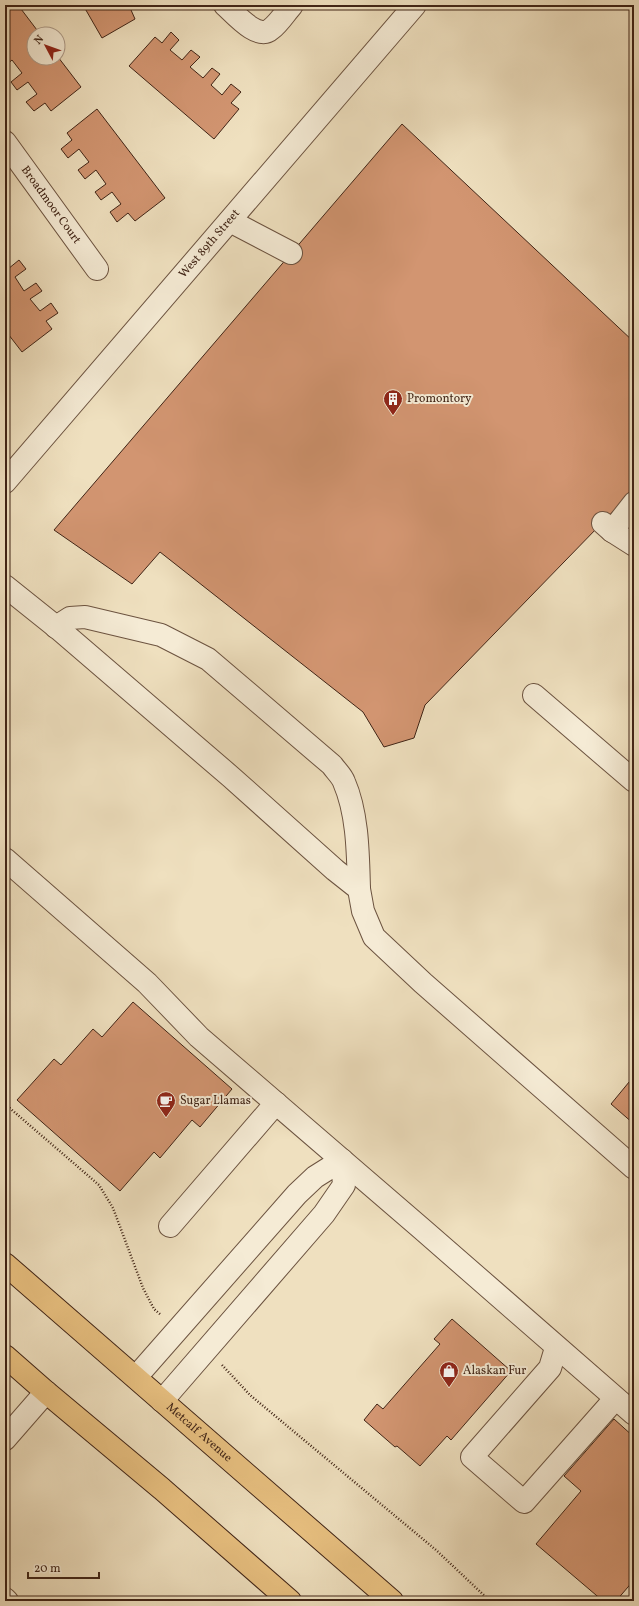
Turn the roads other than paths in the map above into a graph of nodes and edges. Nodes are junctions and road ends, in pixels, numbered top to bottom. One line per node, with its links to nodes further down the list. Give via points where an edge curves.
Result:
1 (225, 5): 2 (street, via 254,30 262,33 271,30)
2 (292, 5)
3 (415, 5): 5 (street, West 89th Street)
4 (5, 142): 7 (street, Broadmoor Court)
5 (230, 220): 6 (street); 8 (street, West 89th Street)
6 (291, 254)
7 (97, 269)
8 (5, 482)
9 (632, 499): 10 (street, via 608,527)
10 (634, 545)
11 (5, 586): 12 (street)
12 (56, 627): 16 (street); 16 (street, via 70,618 85,617 161,635 208,659 332,765 344,781 352,806 358,849)
13 (534, 695): 14 (street)
14 (634, 781)
15 (5, 859): 17 (street, via 147,983 199,1037)
16 (359, 889): 19 (street, via 363,911 374,937)
17 (276, 1102): 18 (street); 20 (street)
18 (342, 1160): 22 (street); 24 (street, via 315,1176 297,1194); 27 (street, via 344,1185 324,1214)
19 (634, 1168)
20 (170, 1226)
21 (5, 1264): 24 (main road, Metcalf Avenue)
22 (556, 1348): 26 (street); 26 (street, via 550,1368 472,1457 524,1502)
23 (5, 1356): 25 (main road)
24 (136, 1378): 27 (main road, Metcalf Avenue)
25 (46, 1392): 29 (street); 32 (main road, via 162,1489)
26 (615, 1399): 28 (street)
27 (162, 1401): 33 (main road, Metcalf Avenue)
28 (634, 1414)
29 (5, 1439)
30 (5, 1598): 31 (street)
31 (7, 1601)
32 (289, 1601)
33 (392, 1601)

